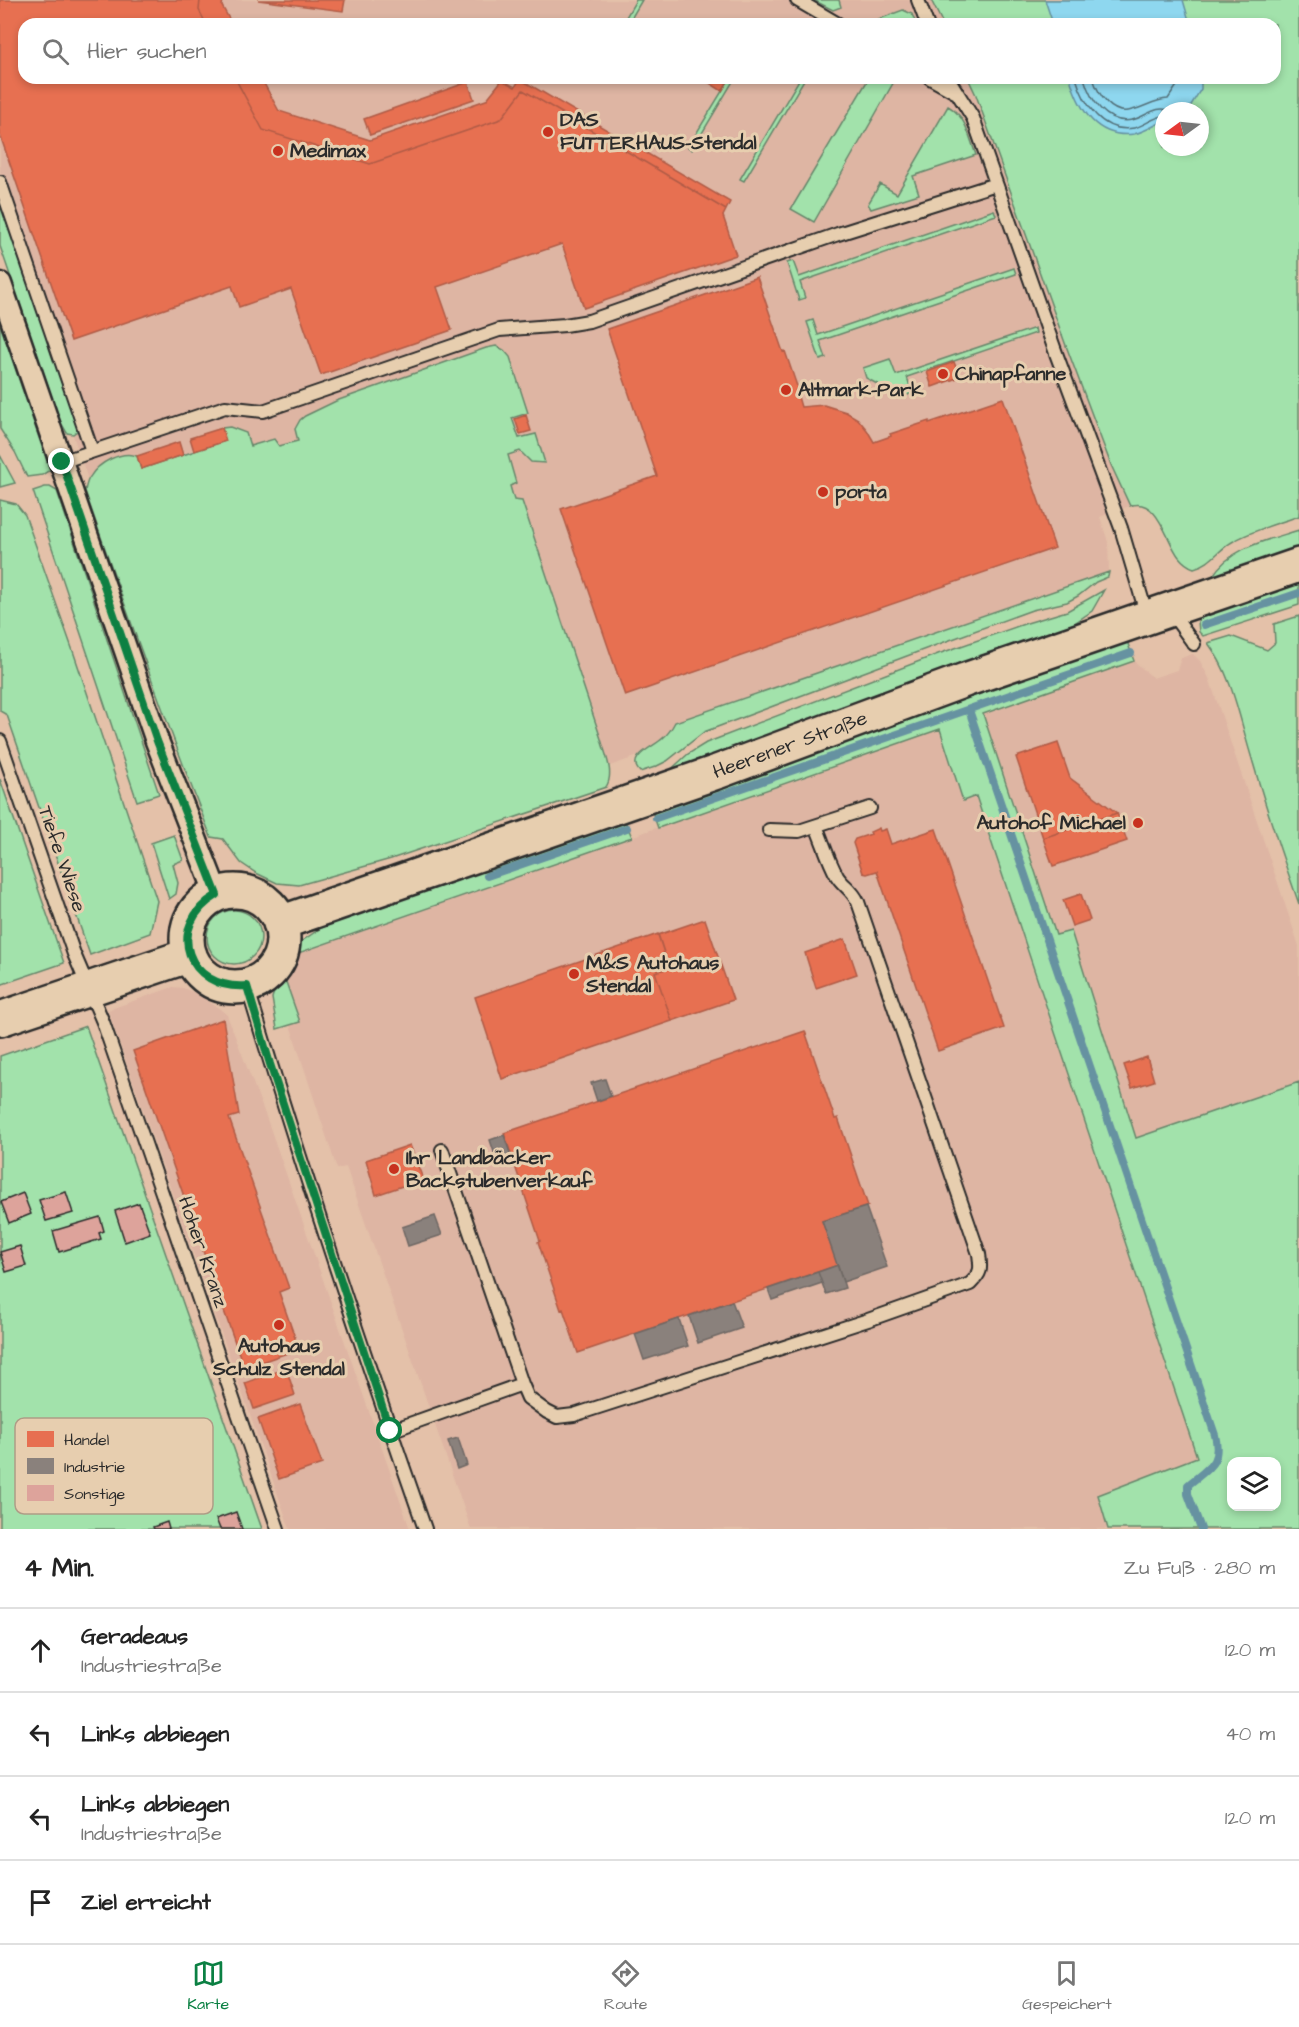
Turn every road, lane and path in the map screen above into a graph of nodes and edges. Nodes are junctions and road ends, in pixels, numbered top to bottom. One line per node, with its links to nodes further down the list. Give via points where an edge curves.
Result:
1 (797, 0): 3 (lane)
2 (918, 0): 4 (lane)
3 (828, 18)
4 (925, 18)
5 (940, 84): 7 (lane)
6 (951, 84): 7 (lane)
7 (956, 93): 9 (lane, via 973,118)
8 (0, 182): 11 (lane)
9 (996, 184): 11 (lane, via 837,234 589,321 499,330 263,411 225,407); 14 (lane, via 1121,528)
10 (0, 284): 12 (street)
11 (92, 451): 12 (lane)
12 (62, 462): 20 (street, via 157,741)
13 (1299, 565): 14 (main road, Heerener Straße)
14 (1158, 613): 15 (lane); 21 (main road, Heerener Straße, via 717,772)
15 (1194, 644)
16 (0, 741): 24 (lane, Tiefe Wiese)
17 (870, 808): 18 (lane)
18 (816, 826): 19 (lane, via 799,831); 27 (lane, via 837,875 858,902 979,1254 978,1276 970,1284 868,1320 574,1415 557,1417 547,1412 528,1398)
19 (769, 830)
20 (217, 895): 21 (main road, via 249,893 274,910); 22 (main road, via 206,901 189,925)
21 (280, 923): 23 (main road, via 284,939 275,967)
22 (190, 955): 23 (main road, via 208,979 221,985); 24 (main road)
23 (247, 986): 28 (lane)
24 (89, 989): 25 (main road); 29 (lane, Hoher Kranz)
25 (0, 1019)
26 (442, 1150): 27 (lane)
27 (522, 1384): 28 (lane)
28 (390, 1431): 30 (lane)
29 (278, 1529)
30 (425, 1529)

